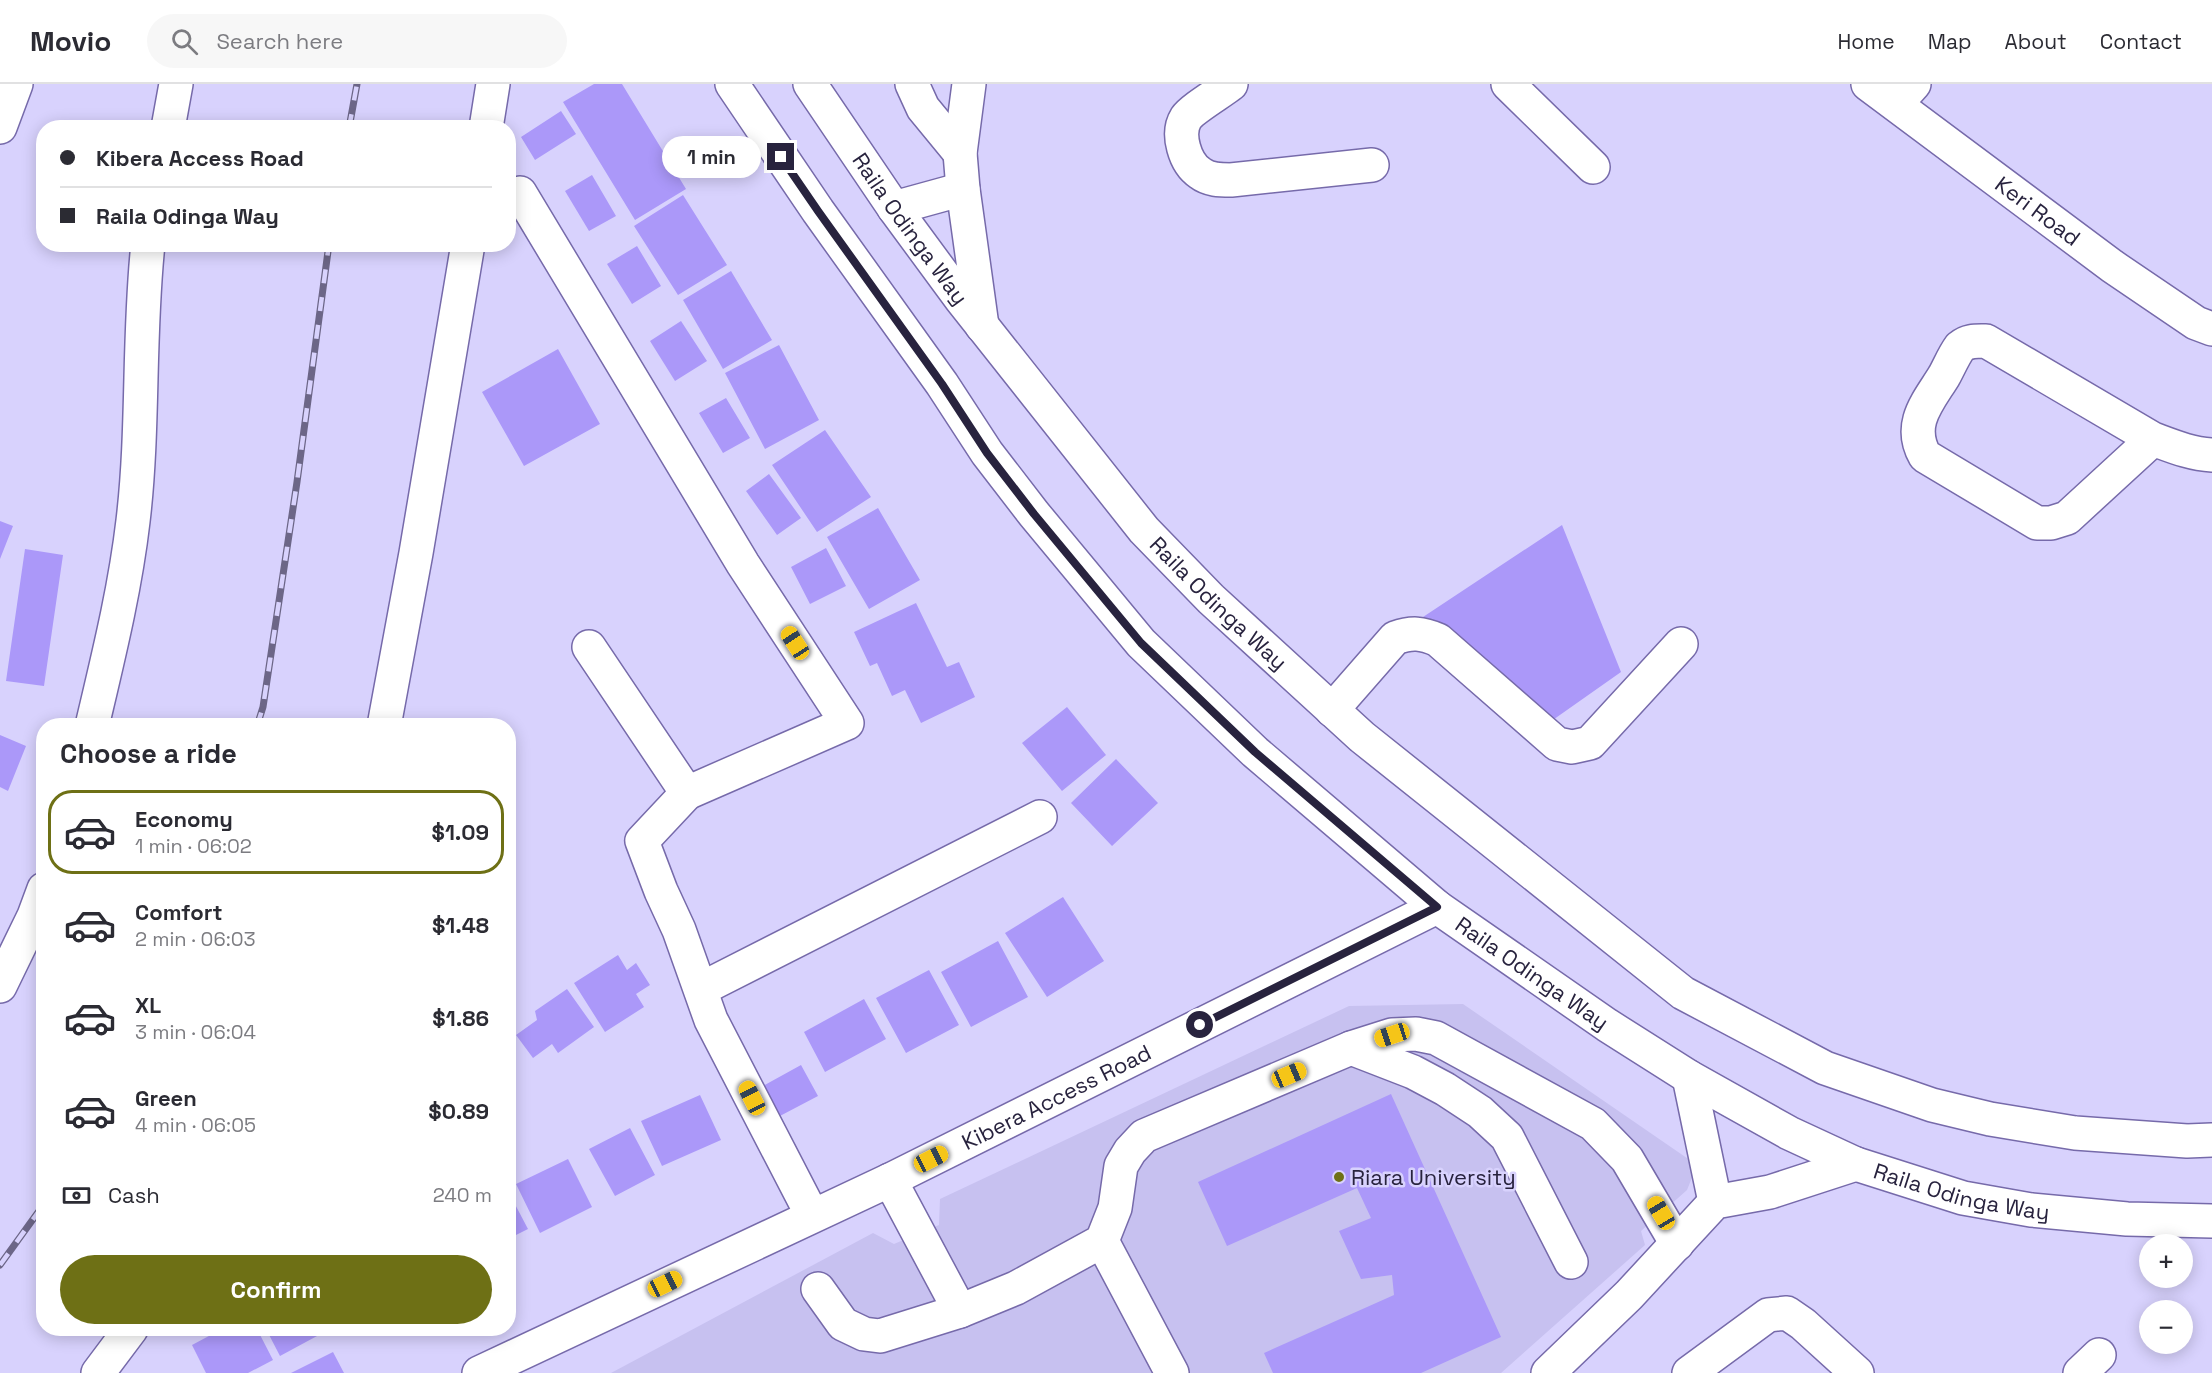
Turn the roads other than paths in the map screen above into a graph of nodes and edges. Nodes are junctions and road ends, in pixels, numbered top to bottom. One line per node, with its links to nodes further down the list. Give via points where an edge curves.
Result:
1 (16, 84): 14 (street)
2 (176, 84): 12 (street)
3 (493, 84): 13 (street)
4 (732, 84): 34 (street, Raila Odinga Way, via 987,453 1141,643 1255,752)
5 (810, 84): 20 (street, Raila Odinga Way)
6 (912, 84): 15 (street, via 923,108)
7 (969, 84): 15 (street)
8 (1231, 84): 16 (street, via 1187,117 1182,128 1188,160 1199,173 1214,180 1231,180)
9 (1868, 84): 11 (street, Keri Road)
10 (1527, 91): 17 (street)
11 (1905, 94): 24 (street, Keri Road, via 2112,266 2196,323)
12 (169, 120)
13 (487, 120)
14 (0, 127)
15 (960, 153): 18 (street)
16 (1372, 165)
17 (1593, 167)
18 (963, 189): 20 (street); 23 (street)
19 (520, 193): 32 (street, via 743,564 847,723)
20 (894, 208): 23 (street, Raila Odinga Way)
21 (147, 252): 30 (street, via 133,520 115,630)
22 (467, 252): 31 (street)
23 (982, 326): 29 (street, Raila Odinga Way, via 1144,530 1211,599)
24 (2212, 329)
25 (2153, 439): 25 (street, via 2067,518 2051,523 2037,522 1925,456 1917,434 1920,415 1961,347 1972,340 1986,341); 26 (street)
26 (2212, 455)
27 (1681, 644): 29 (street, via 1590,743 1572,747 1557,744 1438,640 1423,633 1395,638)
28 (589, 647): 32 (street)
29 (1332, 710): 40 (street, Raila Odinga Way, via 1683,993 1825,1068 1914,1100 1990,1119 2075,1133)
30 (94, 718)
31 (385, 718)
32 (687, 793): 37 (street, via 642,841)
33 (1040, 817): 37 (street)
34 (1437, 907): 39 (street, Raila Odinga Way); 42 (street, Kibera Access Road)
35 (36, 911): 36 (street)
36 (0, 986)
37 (701, 989): 44 (street, via 711,1020)
38 (1351, 1048): 46 (street, via 1144,1136 1121,1166 1115,1208); 47 (street, via 1392,1035 1436,1038 1593,1124 1627,1159); 48 (street, via 1445,1089 1480,1112 1507,1137)
39 (1689, 1077): 41 (street, Raila Odinga Way, via 1789,1133); 43 (street)
40 (2212, 1140)
41 (1856, 1164): 43 (street, via 1770,1192); 45 (street, Raila Odinga Way, via 1963,1198 2031,1210 2127,1219)
42 (890, 1180): 44 (street, Kibera Access Road); 50 (street)
43 (1715, 1202): 47 (street)
44 (812, 1215): 54 (street, Kibera Access Road)
45 (2212, 1221)
46 (1102, 1241): 50 (street, via 1016,1288); 55 (street)
47 (1677, 1244): 52 (street)
48 (1571, 1262)
49 (818, 1288): 50 (street, via 843,1324 864,1334 880,1336)
50 (960, 1311)
51 (126, 1336): 53 (street)
52 (1567, 1367)
53 (98, 1373)
54 (479, 1373)
55 (1172, 1373)
56 (1689, 1373): 57 (street, via 1768,1315 1787,1313)
57 (1857, 1373)

